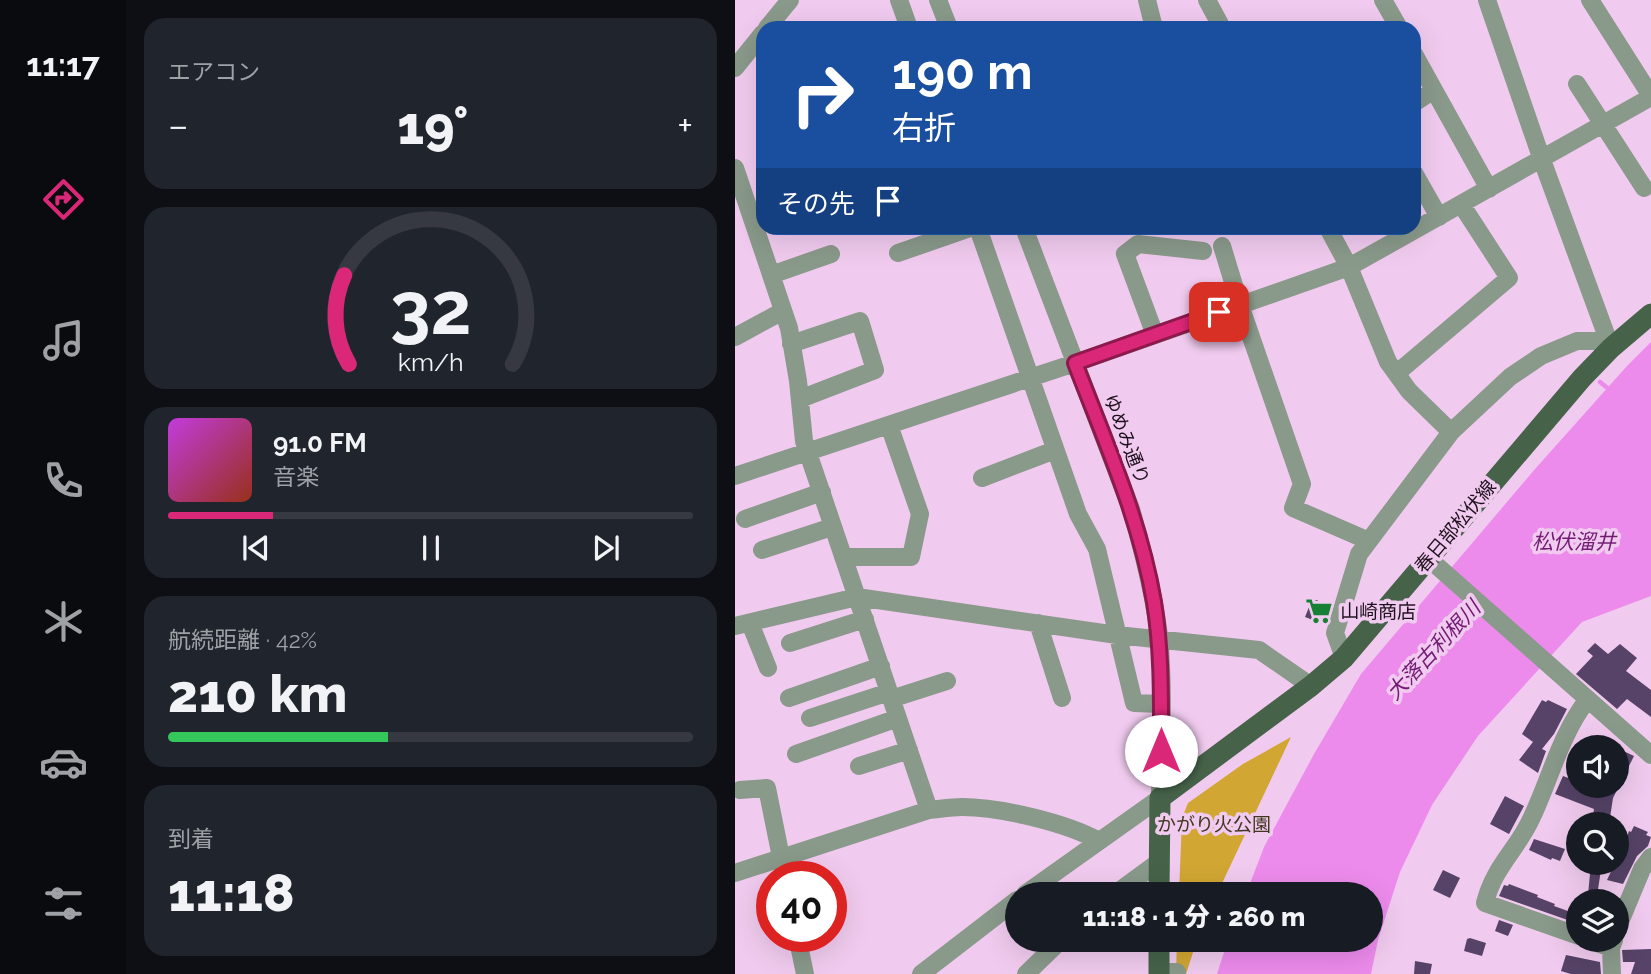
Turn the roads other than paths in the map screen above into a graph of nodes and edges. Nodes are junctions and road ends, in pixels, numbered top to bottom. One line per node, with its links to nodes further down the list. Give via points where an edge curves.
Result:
1 (790, 0): 9 (street)
2 (899, 0): 10 (street)
3 (938, 0): 11 (street)
4 (1147, 0): 12 (street)
5 (1207, 0): 13 (street)
6 (1383, 0): 14 (street)
7 (1487, 0): 23 (street)
8 (1590, 0): 20 (street)
9 (773, 21)
10 (906, 21)
11 (946, 21)
12 (1152, 21)
13 (1218, 21)
14 (1395, 21)
15 (756, 42): 17 (street)
16 (1421, 67): 19 (street)
17 (735, 68)
18 (1577, 84): 22 (street)
19 (1434, 90): 21 (street); 27 (street)
20 (1651, 96): 22 (street)
21 (1421, 98)
22 (1602, 125): 23 (street); 26 (street)
23 (1542, 160): 27 (street); 50 (street)
24 (735, 168): 29 (street)
25 (1421, 185): 30 (street)
26 (1644, 188)
27 (1489, 189): 28 (street)
28 (1461, 204): 30 (street); 52 (street, via 1509,278)
29 (756, 212)
30 (1439, 217): 31 (street)
31 (1421, 227)
32 (762, 235): 43 (street)
33 (950, 235): 40 (street)
34 (980, 235): 53 (street)
35 (1027, 235): 51 (street, ゆめみ通り)
36 (1332, 235): 42 (street)
37 (1407, 235): 42 (street)
38 (1222, 246): 44 (street)
39 (1203, 251): 47 (street, via 1138,244 1125,254)
40 (898, 253)
41 (831, 254): 43 (street)
42 (1349, 267): 44 (street); 52 (street, via 1388,362)
43 (771, 275): 45 (street)
44 (1240, 305): 47 (street); 64 (street, via 1301,484 1293,508)
45 (783, 311): 48 (street); 49 (street)
46 (1651, 314): 50 (main road, 春日部松伏線)
47 (1155, 335): 51 (street)
48 (735, 337)
49 (792, 344): 54 (street); 54 (street, via 859,321 875,370)
50 (1611, 348): 56 (street, via 1596,341 1577,341 1541,356 1510,377); 67 (main road, 春日部松伏線)
51 (1075, 363): 53 (street); 73 (street, ゆめみ通り, via 1131,509)
52 (1398, 373): 56 (street, via 1409,391)
53 (1030, 378): 55 (street); 57 (street)
54 (800, 399): 58 (street)
55 (890, 425): 58 (street); 66 (street, via 921,514 911,557)
56 (1451, 432): 64 (street)
57 (1055, 450): 60 (street); 72 (street, via 1078,514 1097,549)
58 (808, 453): 59 (street); 61 (street)
59 (735, 476)
60 (982, 478)
61 (822, 492): 62 (street); 63 (street)
62 (745, 519)
63 (832, 527): 65 (street); 66 (street)
64 (1369, 541): 75 (street, via 1359,554 1335,633)
65 (762, 550)
66 (843, 557): 68 (street)
67 (1434, 563): 75 (main road, 春日部松伏線); 83 (street)
68 (857, 597): 69 (street); 70 (street); 71 (street)
69 (865, 620): 74 (street); 76 (street)
70 (1038, 623): 72 (street); 82 (street)
71 (743, 625): 77 (street)
72 (1117, 635): 73 (street); 84 (street, via 1133,703)
73 (1159, 638): 79 (street, via 1259,650); 84 (street, ゆめみ通り)
74 (790, 643)
75 (1344, 658): 79 (main road, 春日部松伏線)
76 (881, 666): 80 (street); 81 (street)
77 (768, 668)
78 (947, 681): 80 (street)
79 (1311, 686): 92 (main road, 春日部松伏線)
80 (890, 695): 85 (street); 86 (street)
81 (789, 698)
82 (1062, 698)
83 (1588, 699): 89 (street); 105 (street, via 1561,747 1531,821 1497,870 1485,903)
84 (1161, 704): 92 (street, ゆめみ通り)
85 (810, 718)
86 (898, 718): 87 (street); 88 (street)
87 (909, 750): 90 (street); 93 (street)
88 (796, 754)
89 (1651, 755)
90 (859, 766)
91 (740, 790): 96 (street, via 767,788)
92 (1160, 799): 94 (street); 98 (main road)
93 (929, 810): 94 (street, via 993,810 1082,832); 96 (street)
94 (1099, 841): 100 (street)
95 (1651, 857): 103 (street)
96 (781, 858): 97 (street); 99 (street)
97 (782, 861)
98 (1160, 861): 101 (street); 102 (main road)
99 (735, 873)
100 (1042, 882)
101 (1131, 882)
102 (1159, 882)
103 (1629, 900)
104 (1005, 911): 110 (street)
105 (1566, 931)
106 (800, 952): 112 (street)
107 (1049, 952): 114 (street)
108 (1161, 952): 111 (main road)
109 (1612, 952): 115 (street)
110 (944, 967): 113 (street)
111 (1165, 973)
112 (805, 974)
113 (921, 974)
114 (1026, 974)
115 (1612, 974)

